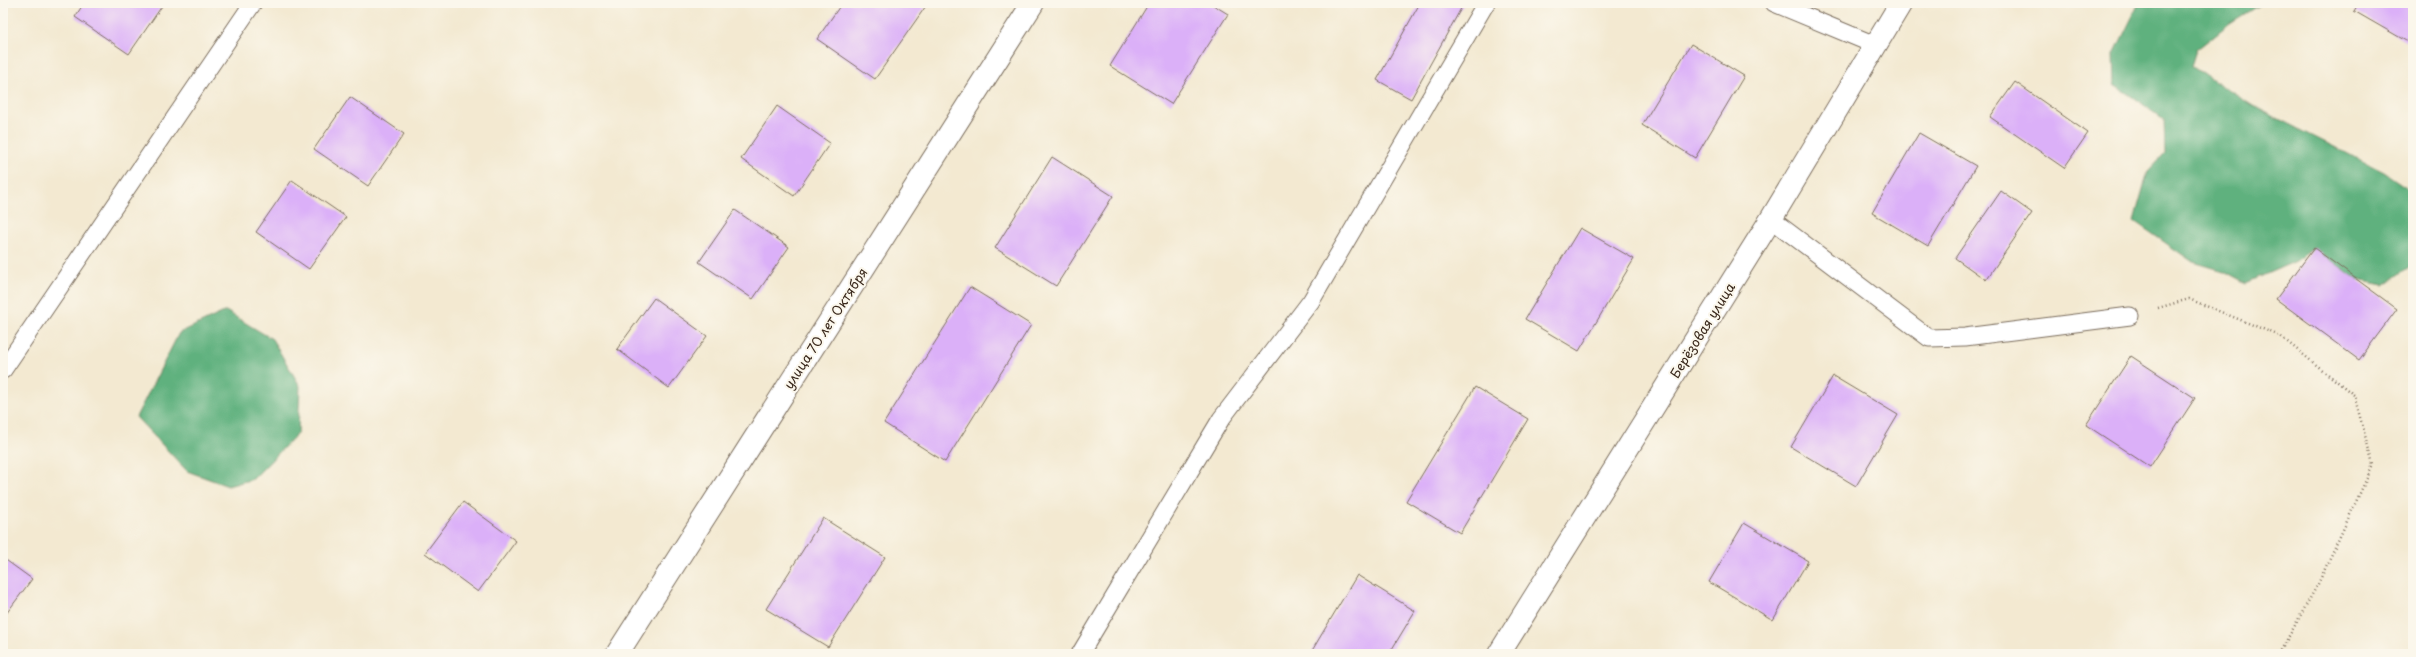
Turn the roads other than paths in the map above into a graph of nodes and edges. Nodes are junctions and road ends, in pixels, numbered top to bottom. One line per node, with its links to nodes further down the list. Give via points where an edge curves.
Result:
1 (253, 3): 9 (lane)
2 (1032, 3): 10 (street, улица 70 лет Октября)
3 (1486, 3): 11 (lane, via 1311,301 1221,419)
4 (1774, 3): 6 (lane)
5 (1901, 3): 6 (street, Берёзовая улица)
6 (1875, 45): 7 (street, Берёзовая улица)
7 (1771, 219): 8 (lane, via 1929,338 1965,337); 12 (street, Берёзовая улица)
8 (2130, 316)
9 (3, 370)
10 (617, 654)
11 (1080, 654)
12 (1499, 654)

